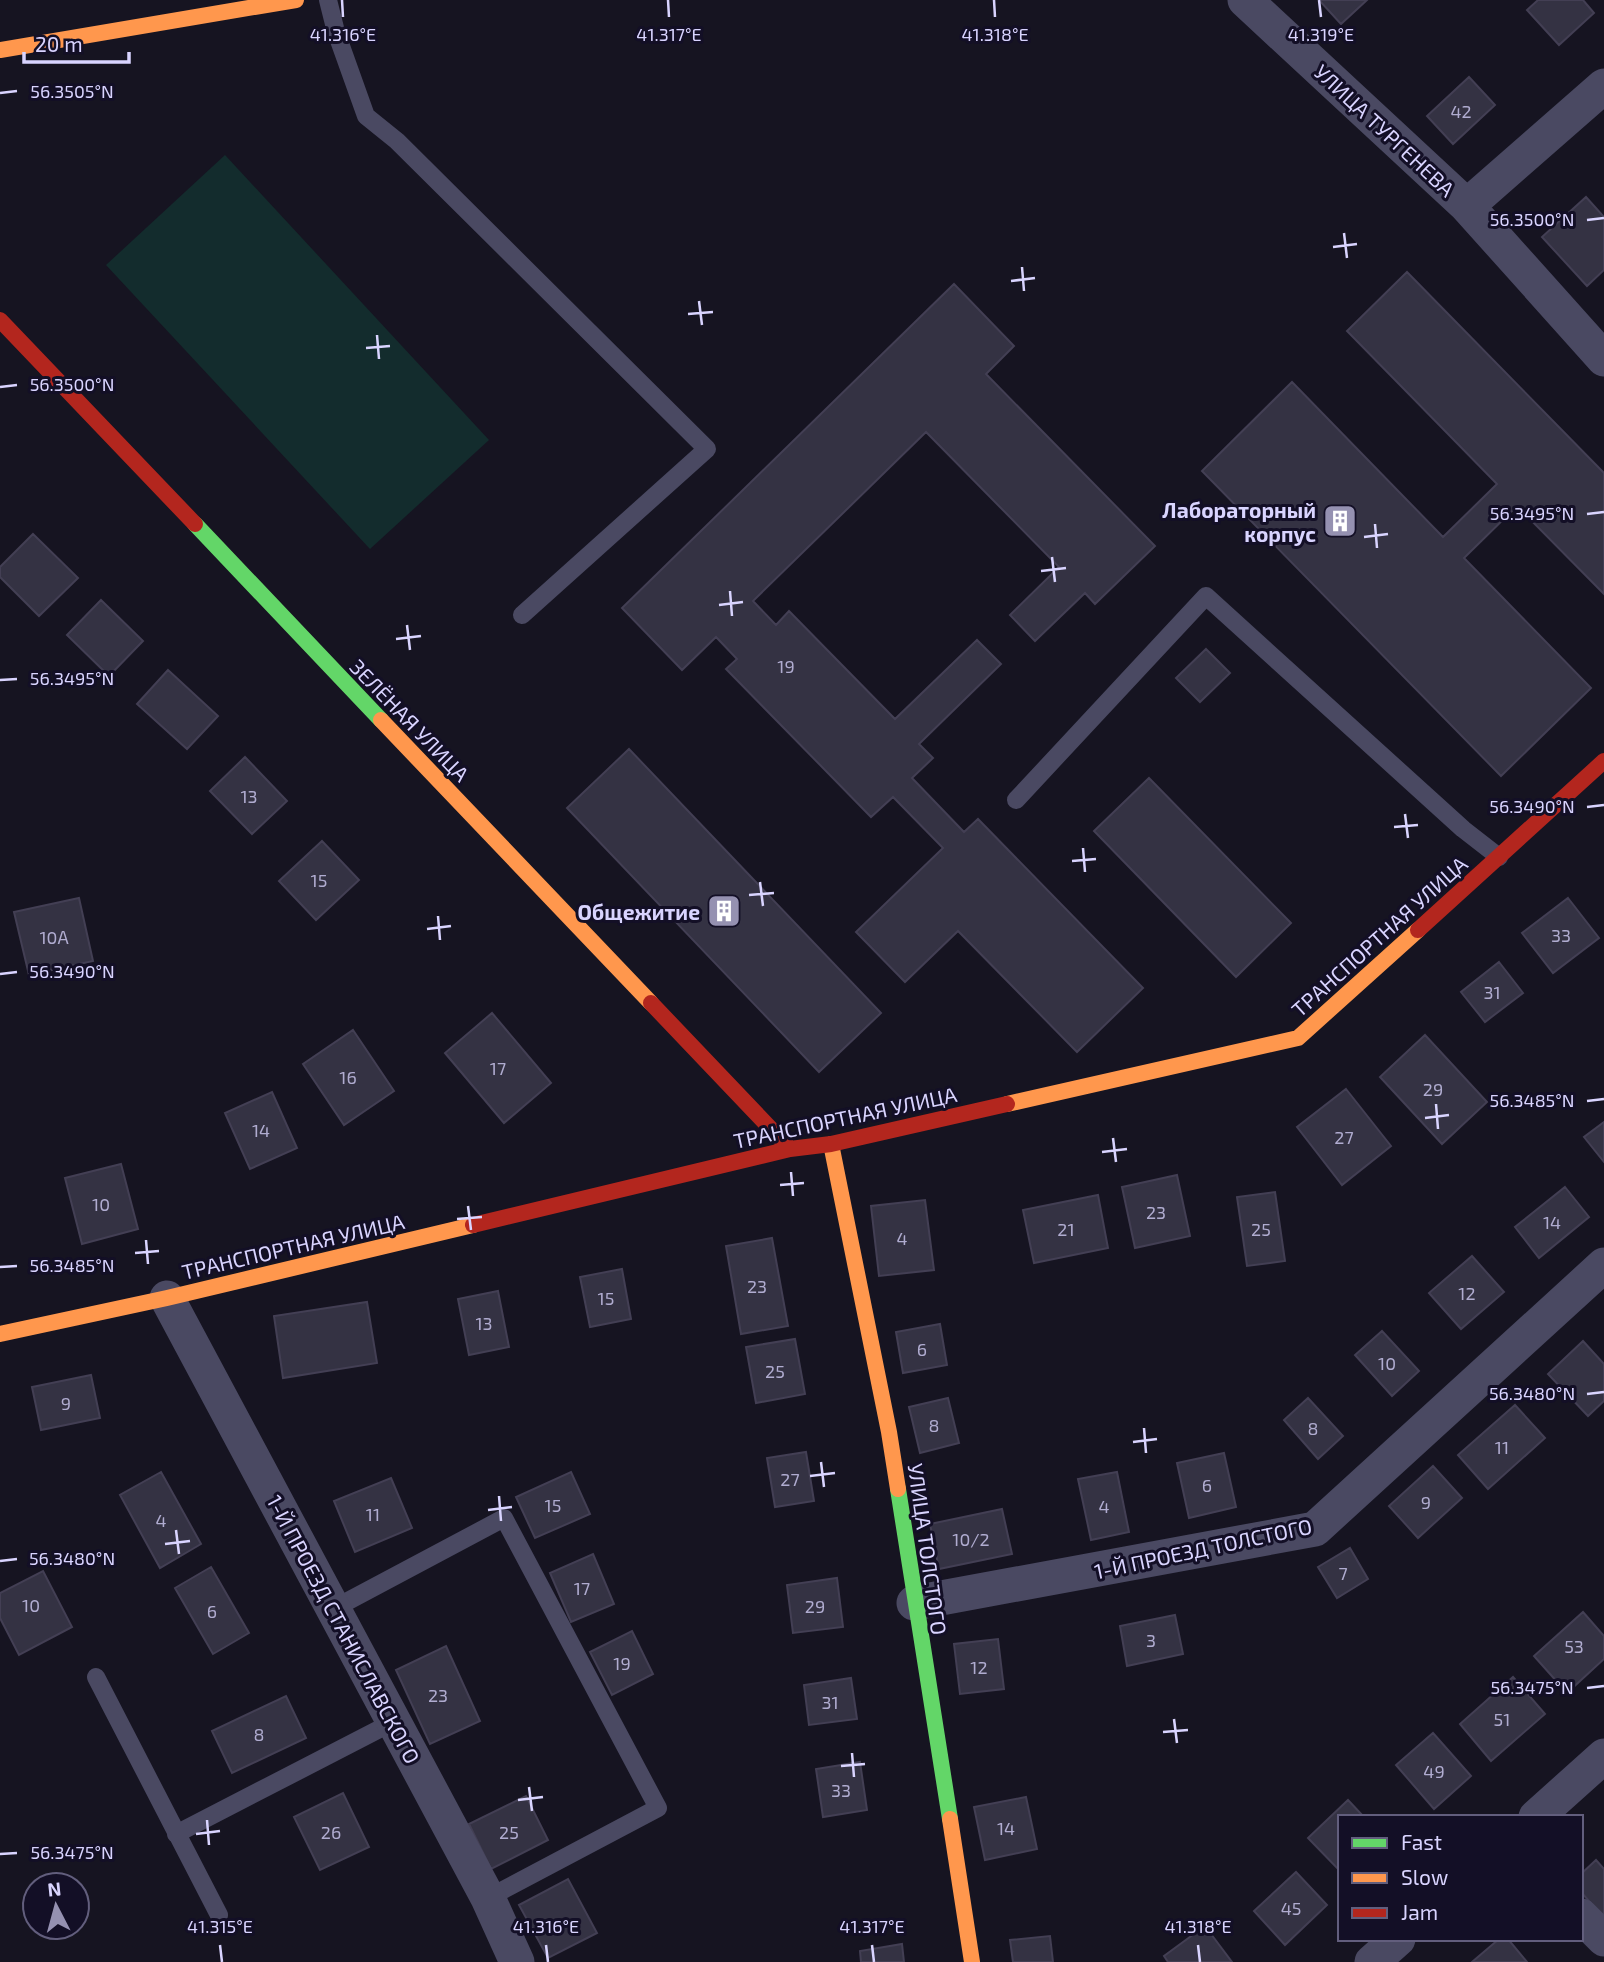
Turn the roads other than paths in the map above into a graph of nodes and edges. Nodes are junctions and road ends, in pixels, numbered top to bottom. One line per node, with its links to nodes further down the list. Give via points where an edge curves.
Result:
1 (296, 0): 4 (street)
2 (328, 0): 9 (lane, via 366,116 397,141 707,449)
3 (1245, 0): 6 (street, УЛИЦА ТУРГЕНЕВА)
4 (0, 50)
5 (1604, 86): 6 (street)
6 (1467, 206): 8 (street, УЛИЦА ТУРГЕНЕВА)
7 (0, 320): 14 (street, ЗЕЛЁНАЯ УЛИЦА)
8 (1604, 359)
9 (522, 615)
10 (1604, 761): 12 (street, ТРАНСПОРТНАЯ УЛИЦА)
11 (1016, 800): 12 (lane, via 1206,596)
12 (1499, 857): 13 (street, ТРАНСПОРТНАЯ УЛИЦА, via 1298,1038)
13 (831, 1144): 14 (street, ТРАНСПОРТНАЯ УЛИЦА); 18 (street, УЛИЦА ТОЛСТОГО, via 889,1432)
14 (790, 1149): 16 (street, ТРАНСПОРТНАЯ УЛИЦА)
15 (1604, 1265): 18 (street, 1-Й ПРОЕЗД ТОЛСТОГО, via 1315,1529)
16 (167, 1298): 17 (street, ТРАНСПОРТНАЯ УЛИЦА); 19 (street, 1-Й ПРОЕЗД СТАНИСЛАВСКОГО)
17 (0, 1334)
18 (914, 1603): 31 (street, УЛИЦА ТОЛСТОГО)
19 (333, 1609): 21 (street, 1-Й ПРОЕЗД СТАНИСЛАВСКОГО); 25 (lane, via 504,1518 511,1531 658,1808)
20 (96, 1677): 24 (lane)
21 (393, 1721): 24 (lane); 25 (street, 1-Й ПРОЕЗД СТАНИСЛАВСКОГО)
22 (1604, 1756): 23 (street)
23 (1538, 1815)
24 (176, 1834): 26 (lane)
25 (488, 1898): 30 (street, 1-Й ПРОЕЗД СТАНИСЛАВСКОГО)
26 (219, 1915)
27 (1583, 1918): 28 (street)
28 (1604, 1939)
29 (1396, 1941): 32 (street)
30 (517, 1962)
31 (971, 1962)
32 (1372, 1962)

